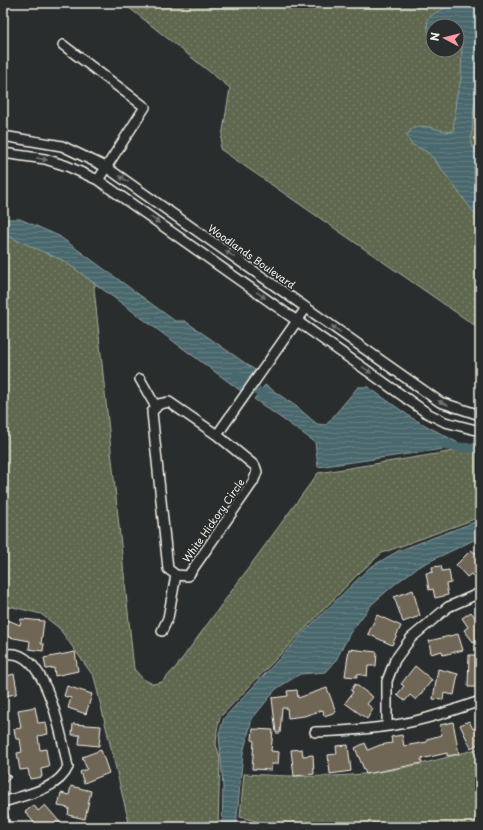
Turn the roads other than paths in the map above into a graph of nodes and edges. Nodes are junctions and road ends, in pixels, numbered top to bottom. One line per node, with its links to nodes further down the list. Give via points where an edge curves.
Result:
1 (63, 45): 4 (street, via 145,107)
2 (3, 136): 4 (street, Woodlands Boulevard, via 62,146)
3 (3, 153): 5 (street, one-way to 5, via 45,159)
4 (106, 167): 5 (street); 6 (street, Woodlands Boulevard, one-way to 4)
5 (98, 180): 7 (street, one-way to 7)
6 (306, 308): 7 (street); 10 (street, Woodlands Boulevard, one-way to 6, via 440,402)
7 (297, 321): 11 (street, one-way to 11, via 428,413 445,422); 12 (street)
8 (140, 379): 9 (street)
9 (156, 407): 12 (street, White Hickory Circle, via 168,402); 13 (street, White Hickory Circle, via 152,412 168,569)
10 (480, 415)
11 (480, 431)
12 (217, 435): 13 (street, White Hickory Circle, via 255,466 257,472 253,482 188,576)
13 (176, 575): 15 (street, via 168,618)
14 (480, 593): 18 (street, via 448,607 411,638 395,660 387,681)
15 (162, 631)
16 (3, 655): 20 (street, via 22,655 32,664 53,702 68,767 55,784)
17 (480, 701): 18 (street, via 427,718)
18 (387, 726): 19 (street)
19 (315, 732)
20 (3, 802)

